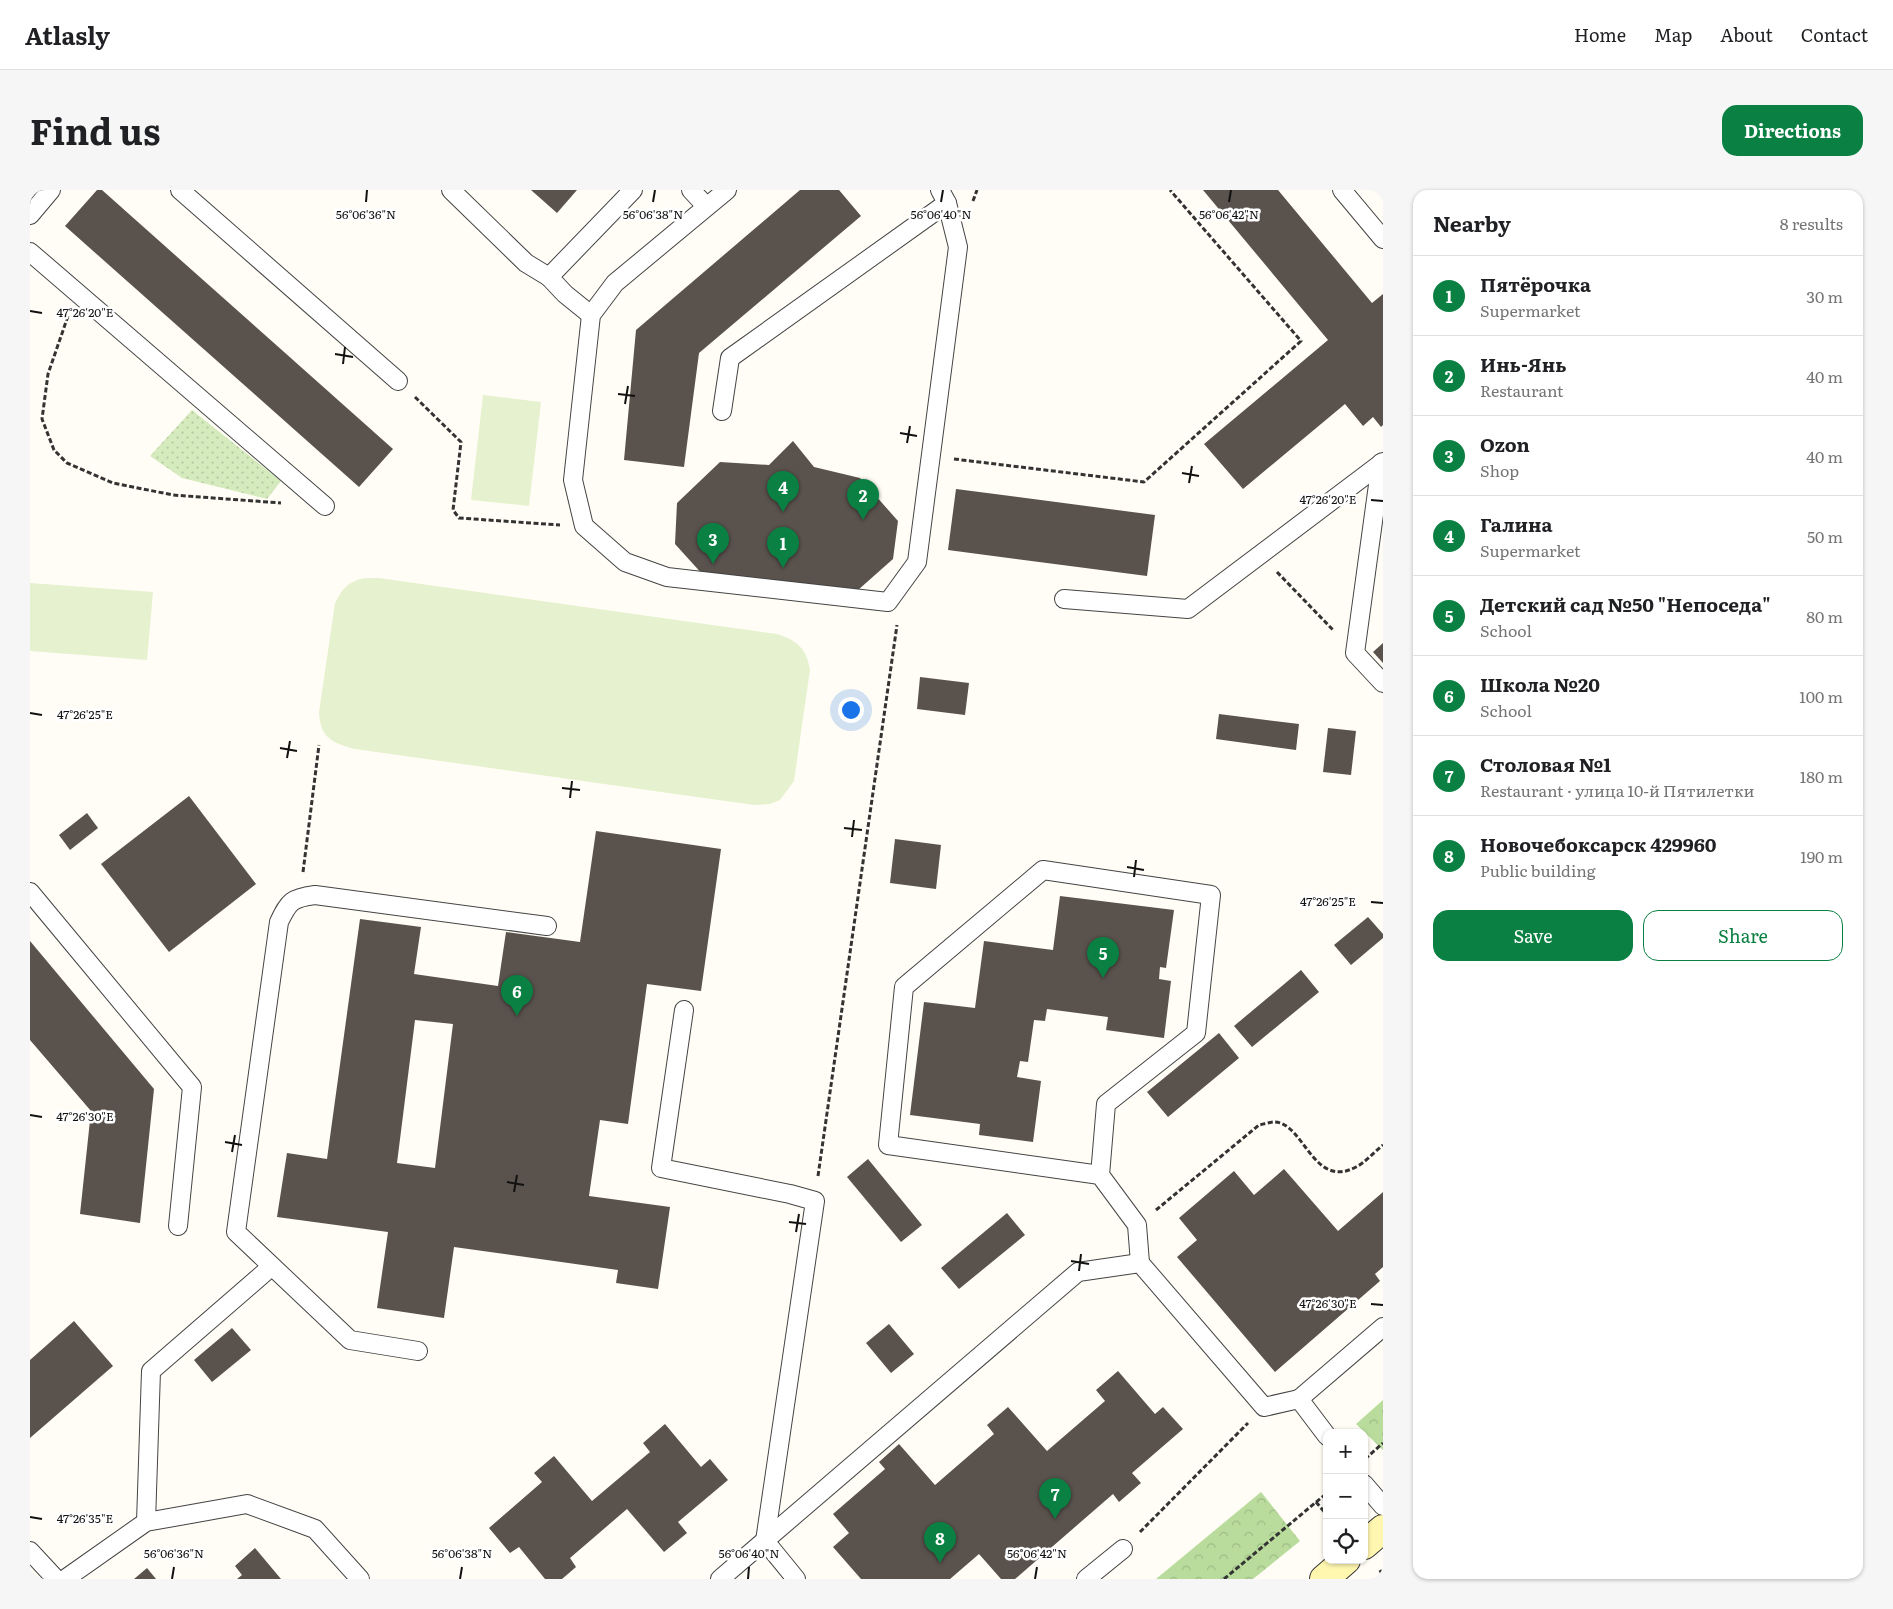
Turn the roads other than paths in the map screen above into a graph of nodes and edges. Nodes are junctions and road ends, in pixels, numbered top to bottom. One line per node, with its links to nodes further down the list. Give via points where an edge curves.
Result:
1 (51, 190): 10 (lane)
2 (180, 190): 15 (lane)
3 (451, 190): 13 (lane, via 526,263)
4 (633, 190): 13 (lane)
5 (691, 190): 9 (lane)
6 (727, 190): 9 (lane)
7 (1342, 190): 11 (lane)
8 (943, 196): 14 (lane, via 958,246 917,562 888,602 667,577 625,562 584,526 573,480); 16 (lane, via 730,358)
9 (706, 206): 14 (lane, via 615,283)
10 (30, 215)
11 (1383, 239)
12 (30, 252): 18 (lane)
13 (549, 277): 14 (lane)
14 (591, 315)
15 (398, 381)
16 (722, 411)
17 (1382, 463): 19 (lane, via 1188,608); 20 (lane, via 1355,653)
18 (324, 506)
19 (1064, 599)
20 (1383, 683)
21 (30, 892): 25 (lane, via 192,1087)
22 (547, 926): 27 (lane, via 315,895 300,898 287,906 280,922 236,1232)
23 (684, 1010): 36 (lane, via 661,1168 815,1202)
24 (1100, 1175): 24 (lane, via 888,1145 904,987 1042,870 1212,895 1196,1033 1106,1104); 26 (lane, via 1137,1225)
25 (178, 1226)
26 (1140, 1263): 30 (lane, via 1264,1407); 36 (lane, via 1078,1272)
27 (272, 1267): 29 (lane, via 350,1340); 34 (lane, via 151,1371)
28 (1383, 1327): 30 (lane)
29 (418, 1351)
30 (1299, 1399): 31 (lane)
31 (1323, 1431)
32 (1368, 1489): 33 (lane)
33 (1383, 1506)
34 (146, 1522): 42 (lane); 43 (lane, via 247,1504 315,1530)
35 (1383, 1529): 37 (main road)
36 (765, 1542): 44 (lane); 45 (lane)
37 (1368, 1542)
38 (1123, 1549): 46 (lane)
39 (30, 1551): 41 (lane)
40 (1341, 1564): 47 (main road)
41 (56, 1579)
42 (65, 1579)
43 (360, 1579)
44 (720, 1579)
45 (796, 1579)
46 (1086, 1579)
47 (1324, 1579)

